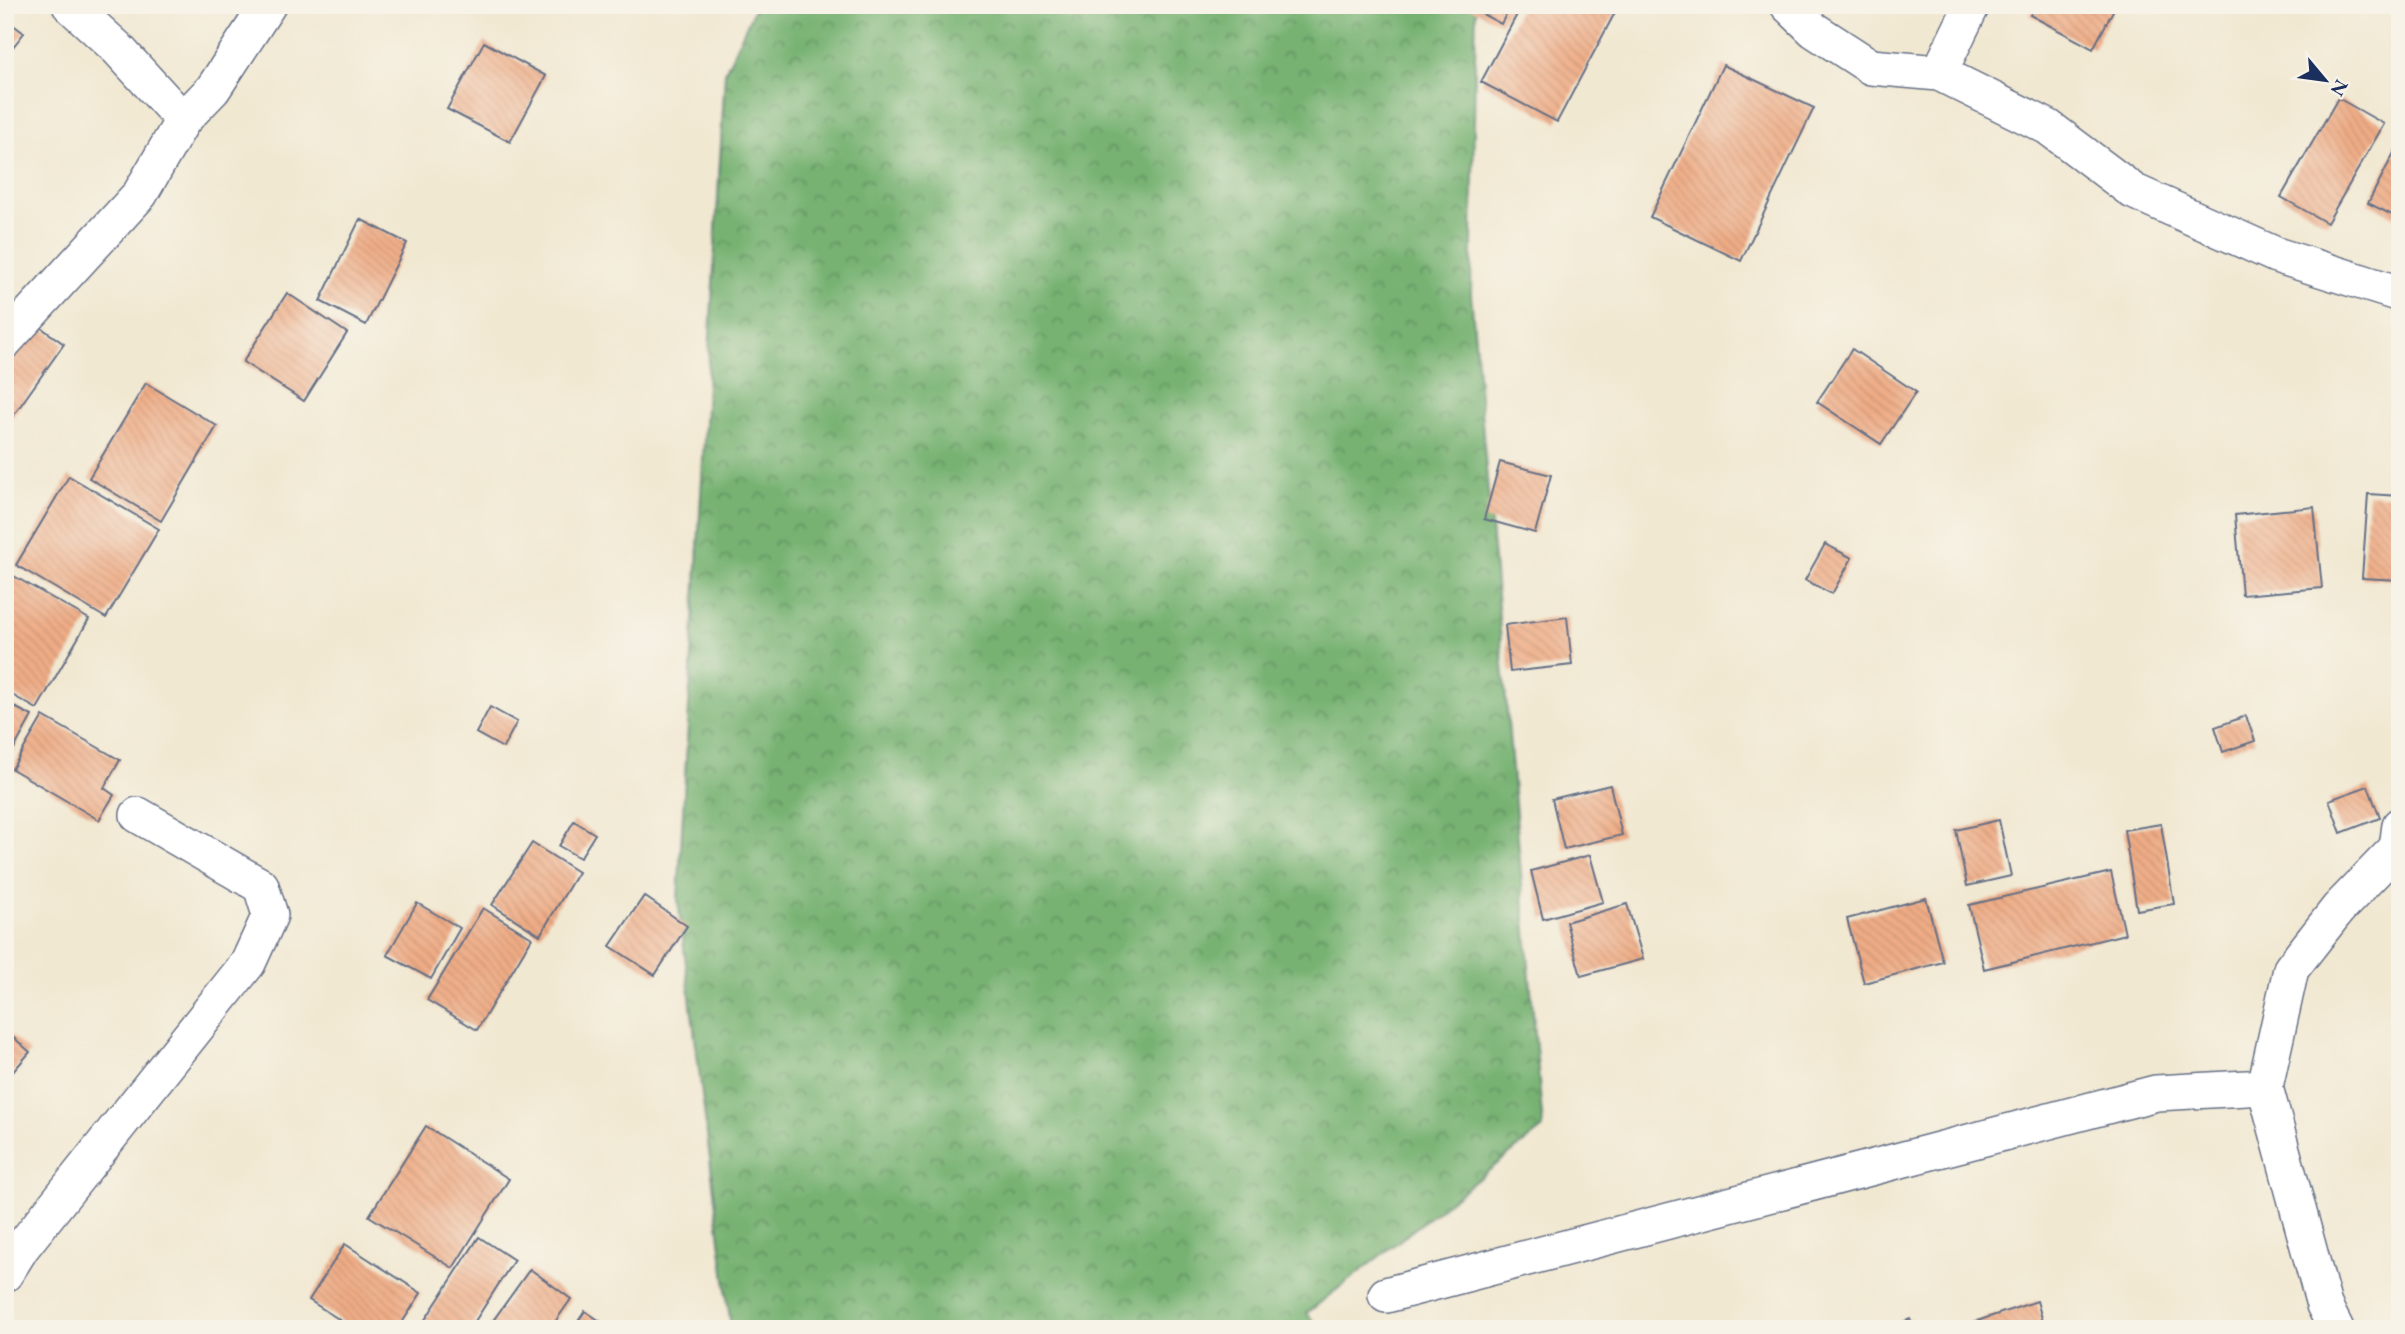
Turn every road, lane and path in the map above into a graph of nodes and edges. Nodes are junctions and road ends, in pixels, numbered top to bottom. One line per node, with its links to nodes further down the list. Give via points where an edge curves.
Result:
1 (70, 5): 6 (street)
2 (268, 5): 6 (street, via 214,89)
3 (1788, 5): 5 (street, via 1814,30 1871,68)
4 (1972, 5): 5 (street)
5 (1939, 73): 7 (street, via 2048,127 2133,191 2276,255)
6 (183, 120): 8 (street, via 140,194)
7 (2400, 294)
8 (5, 341)
9 (138, 816): 12 (street, via 261,886 270,915 248,963)
10 (2400, 825): 11 (street, via 2397,848 2291,969)
11 (2265, 1087): 13 (street, via 2156,1093); 14 (street, via 2324,1305)
12 (5, 1274)
13 (1386, 1295)
14 (2336, 1329)

